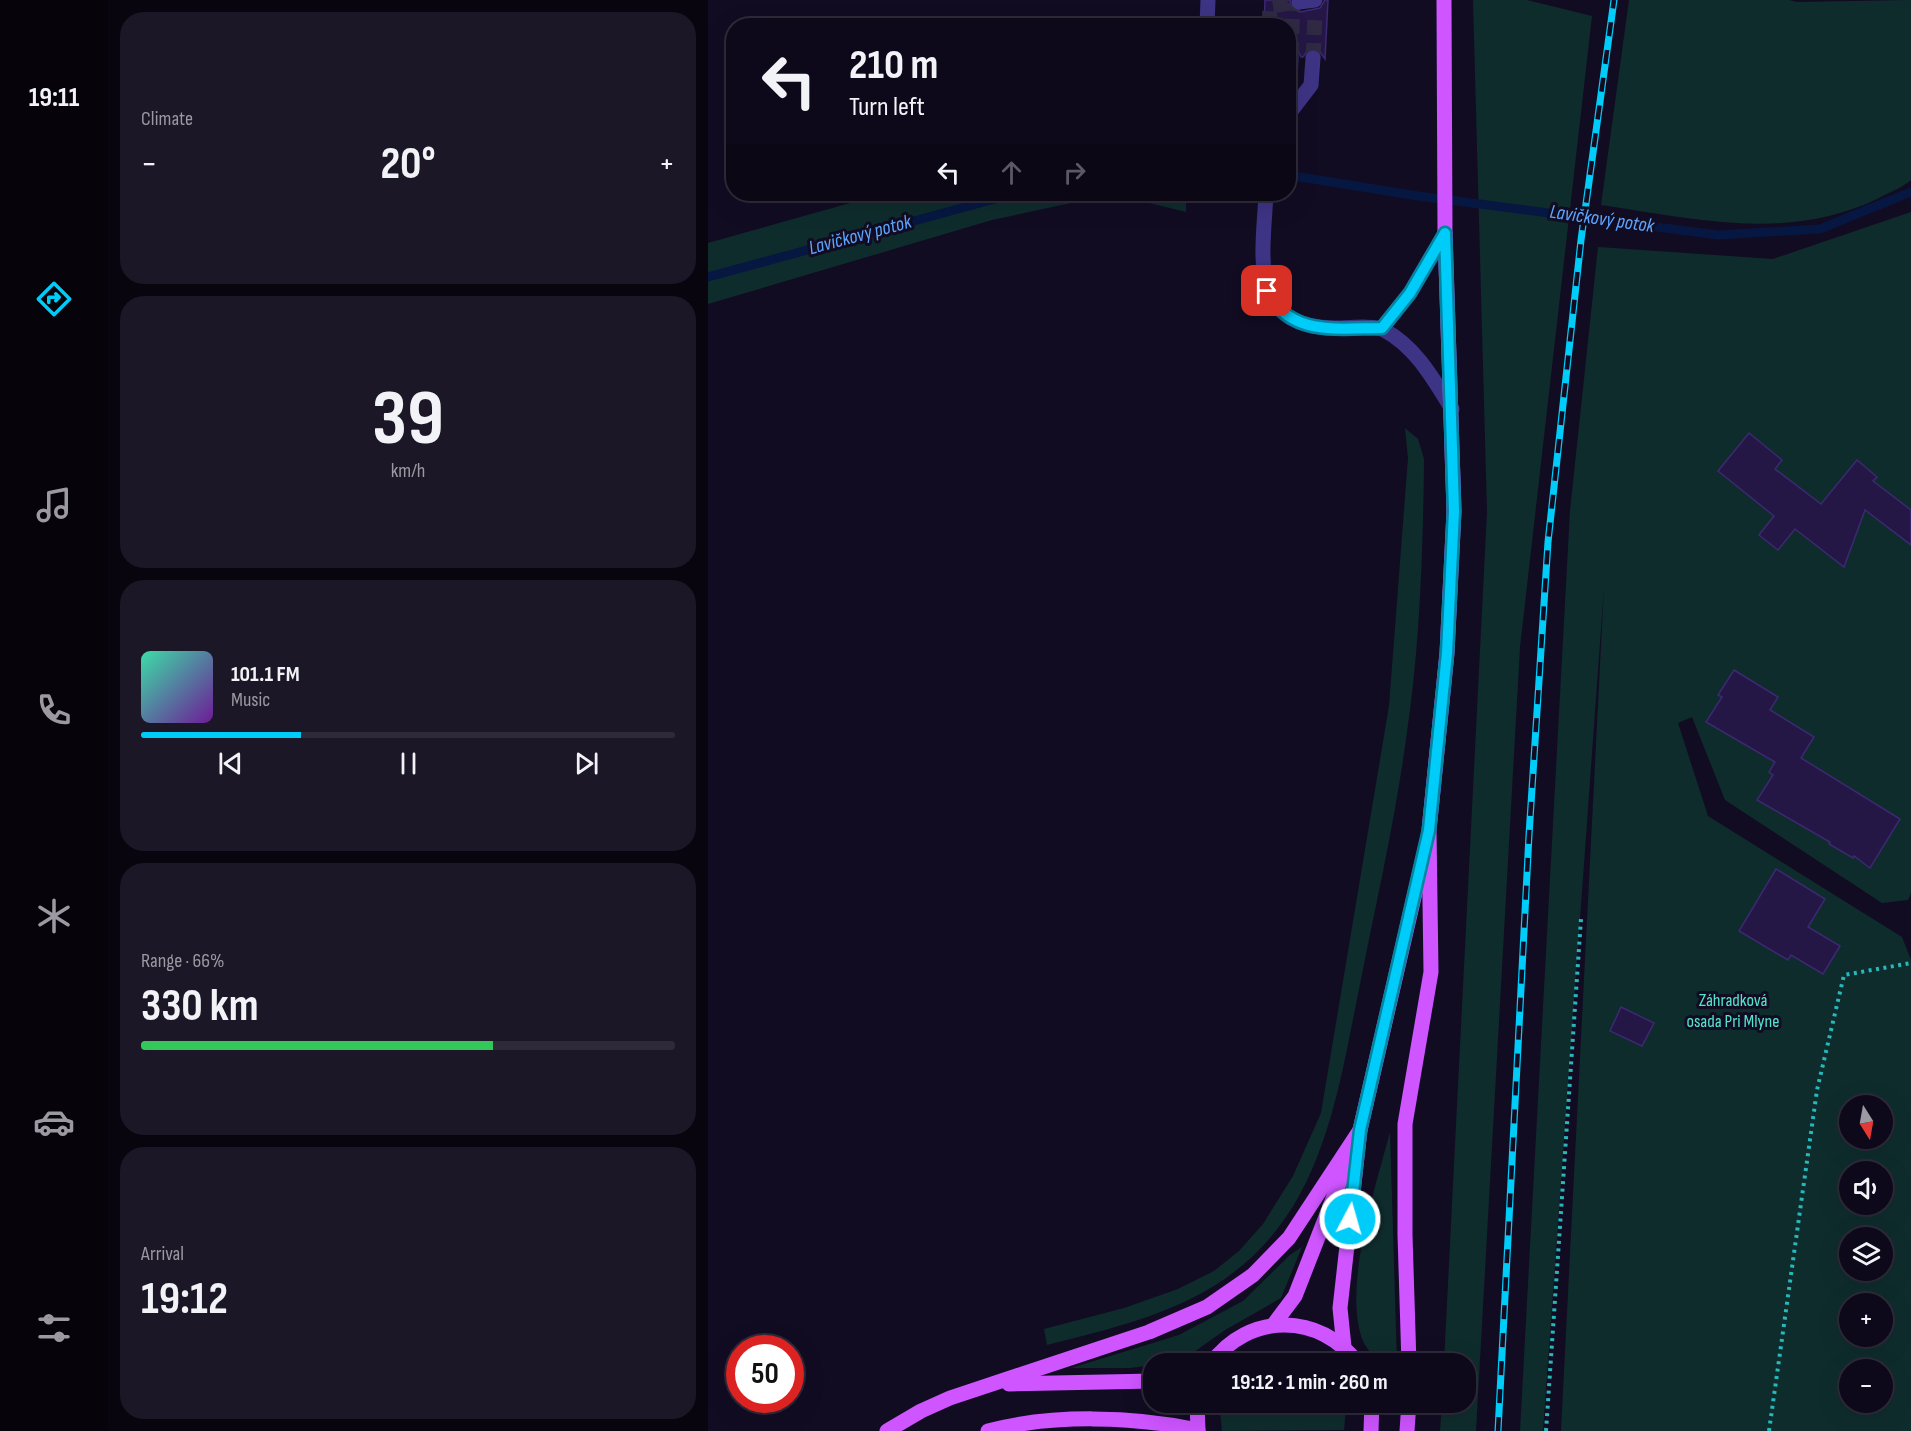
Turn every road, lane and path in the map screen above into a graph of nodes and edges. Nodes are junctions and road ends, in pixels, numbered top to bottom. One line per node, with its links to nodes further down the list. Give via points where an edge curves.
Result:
1 (1208, 0): 5 (lane)
2 (1444, 0): 9 (main road)
3 (1299, 2): 4 (lane)
4 (1315, 5)
5 (1207, 18)
6 (1313, 58): 7 (lane, via 1311,85)
7 (1296, 105)
8 (1266, 201): 10 (lane, via 1263,268 1274,305 1287,317 1304,324)
9 (1445, 233): 10 (lane, via 1410,293); 11 (main road)
10 (1382, 328): 11 (lane, via 1426,367)
11 (1452, 409): 12 (main road, via 1454,511 1447,653)
12 (1429, 830): 15 (main road); 20 (main road, via 1431,972 1405,1124)
13 (1581, 919): 31 (path)
14 (1911, 963): 32 (path, via 1844,975 1817,1090)
15 (1360, 1130): 16 (main road, via 1295,1296); 17 (main road, via 1340,1308); 22 (main road, via 1289,1238 1253,1275 1216,1301 1149,1332)
16 (1274, 1324): 17 (main road, via 1311,1328); 18 (main road, via 1235,1339)
17 (1344, 1347): 19 (main road)
18 (1219, 1353)
19 (1349, 1353)
20 (1409, 1353)
21 (1143, 1382): 22 (main road)
22 (994, 1384): 27 (main road, via 950,1398)
23 (1197, 1413): 26 (main road)
24 (1372, 1413): 29 (main road)
25 (1408, 1413): 30 (main road)
26 (1198, 1430): 28 (main road, via 1168,1424 1094,1420 1044,1421)
27 (887, 1431)
28 (988, 1431)
29 (1371, 1431)
30 (1407, 1431)
31 (1546, 1431)
32 (1769, 1431)

